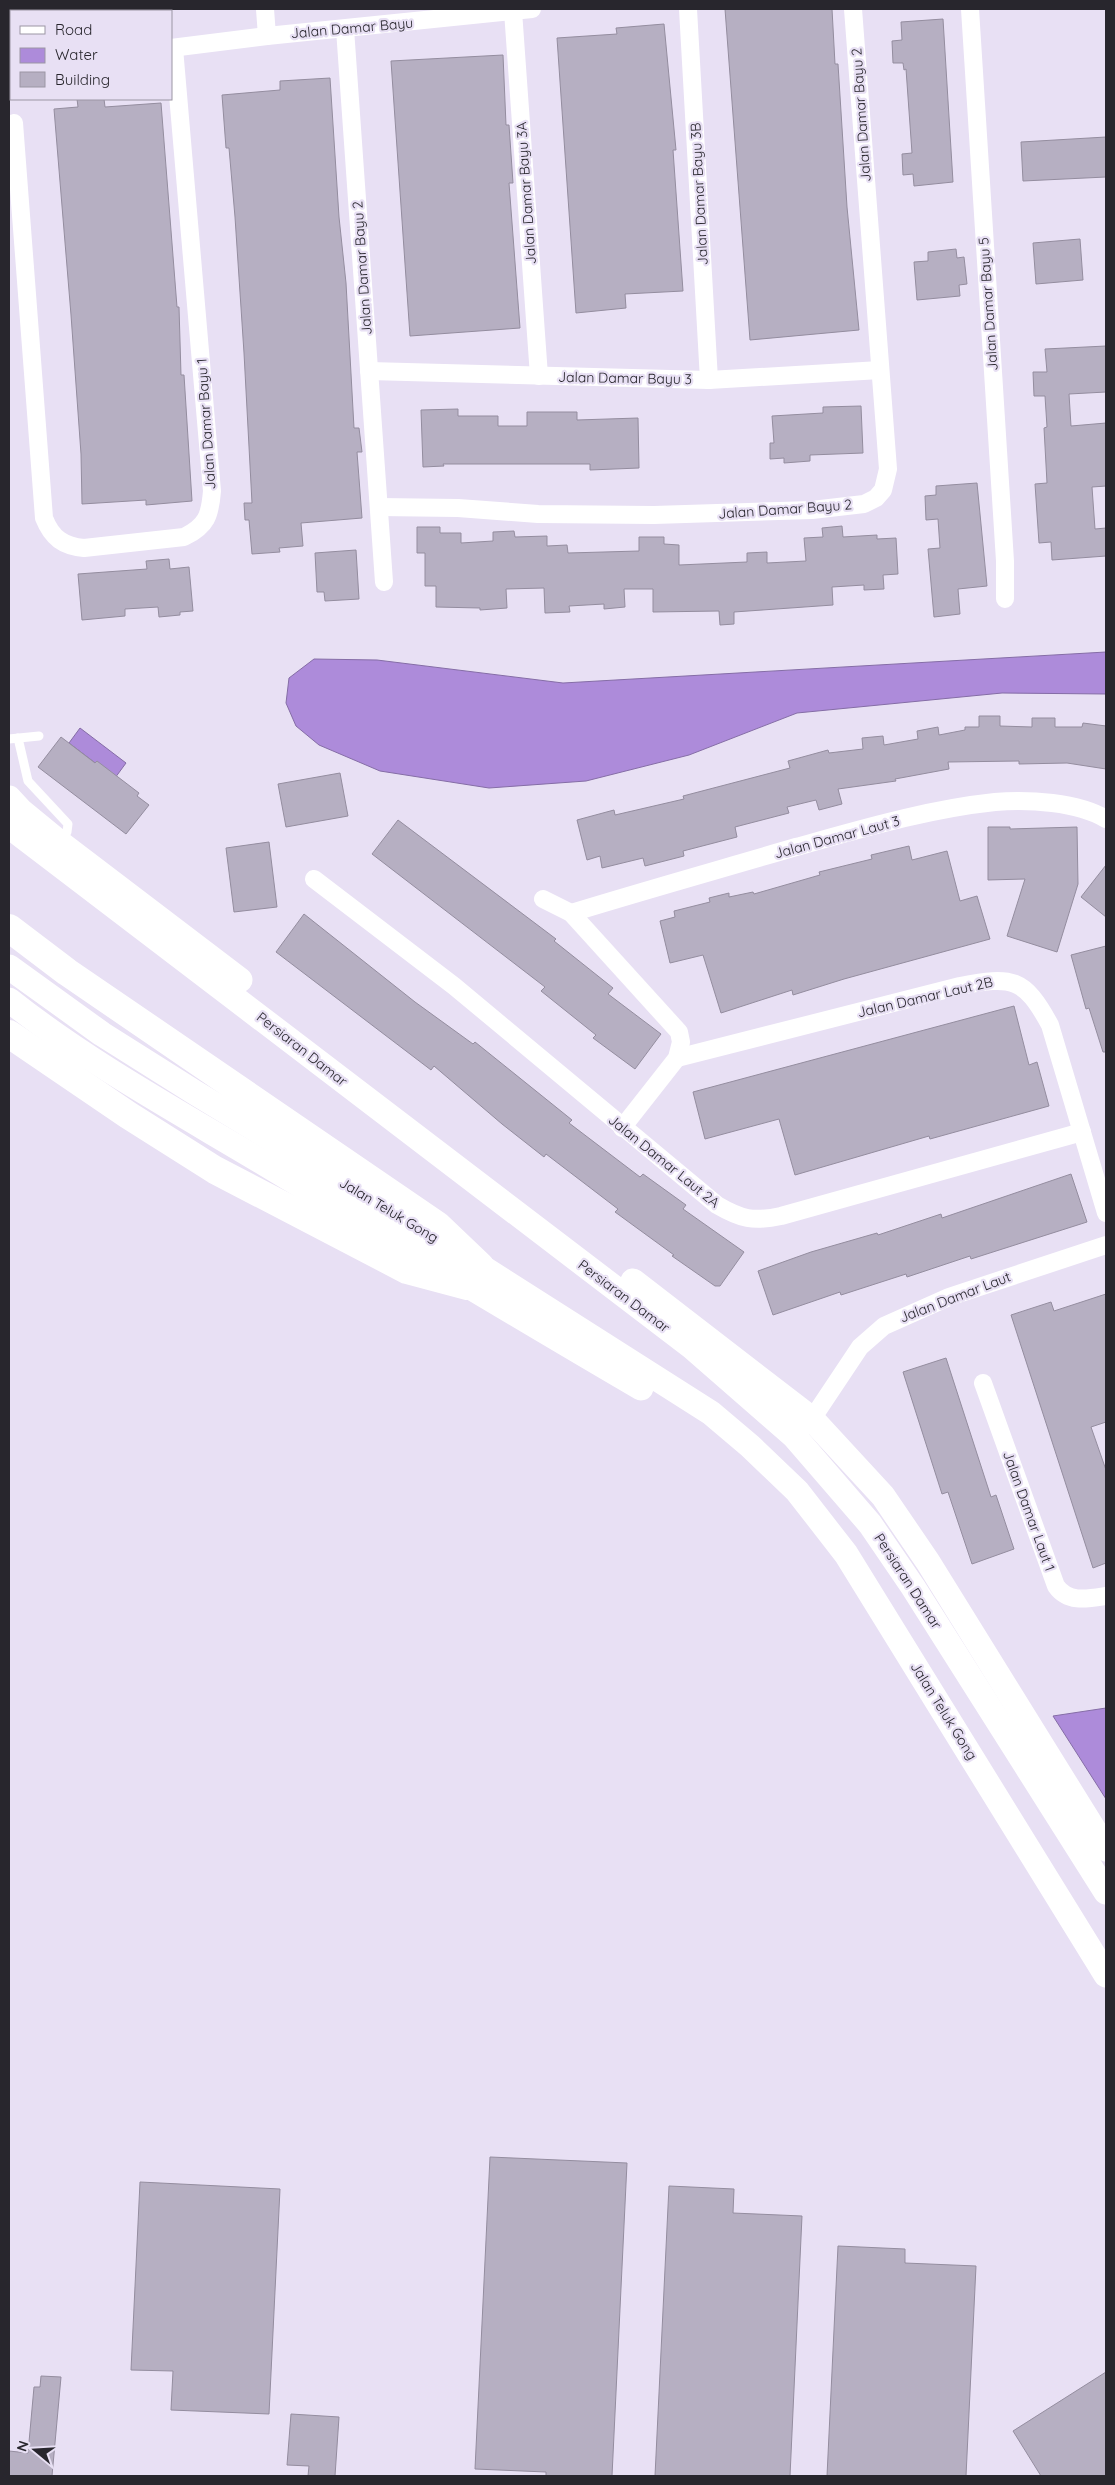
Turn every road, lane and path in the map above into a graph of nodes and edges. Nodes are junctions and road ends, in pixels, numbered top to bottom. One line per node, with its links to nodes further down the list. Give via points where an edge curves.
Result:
1 (265, 9): 9 (street)
2 (532, 9): 6 (street, Jalan Damar Bayu)
3 (688, 9): 15 (street, Jalan Damar Bayu 3B)
4 (853, 9): 12 (street, Jalan Damar Bayu 2)
5 (970, 9): 18 (street, Jalan Damar Bayu 5)
6 (513, 11): 7 (street, Jalan Damar Bayu); 14 (street, Jalan Damar Bayu 3A)
7 (423, 15): 8 (street, Jalan Damar Bayu)
8 (345, 29): 9 (street, Jalan Damar Bayu); 13 (street, Jalan Damar Bayu 2)
9 (267, 36): 10 (street, Jalan Damar Bayu)
10 (173, 48): 11 (street, Jalan Damar Bayu 1, via 212,490 206,521 198,531 184,537 71,547 59,541 44,518)
11 (14, 123)
12 (880, 370): 15 (street, Jalan Damar Bayu 3); 16 (street, Jalan Damar Bayu 2, via 887,480 876,498 864,504 752,514 654,515)
13 (369, 371): 14 (street, Jalan Damar Bayu 3); 16 (street, Jalan Damar Bayu 2)
14 (539, 376): 15 (street, Jalan Damar Bayu 3)
15 (709, 380)
16 (379, 507): 17 (street, Jalan Damar Bayu 2)
17 (384, 582)
18 (1005, 599)
19 (39, 736): 20 (lane)
20 (13, 739): 24 (lane, via 28,781 68,824)
21 (9, 798): 24 (street, Persiaran Damar)
22 (1106, 819): 27 (street, Jalan Damar Laut 3, via 1076,807 1047,803 997,802 928,813 833,837)
23 (9, 826): 40 (street, Persiaran Damar, via 692,1348)
24 (60, 843): 39 (street, Persiaran Damar)
25 (314, 879): 33 (street, Jalan Damar Laut 2A, via 454,986)
26 (543, 899): 27 (street)
27 (571, 913): 32 (street, via 679,1032 681,1042)
28 (9, 928): 37 (main road, via 67,972 437,1225)
29 (9, 966): 37 (street, Jalan Teluk Gong, via 102,1034)
30 (9, 1000): 37 (street, Jalan Teluk Gong, via 88,1056 181,1113)
31 (9, 1034): 37 (main road, via 215,1170 406,1270)
32 (677, 1058): 33 (street); 34 (street, Jalan Damar Laut 2B, via 960,986 1004,980 1023,987 1037,1000 1050,1025)
33 (622, 1128): 34 (street, Jalan Damar Laut 2A, via 717,1205 749,1220 762,1220)
34 (1082, 1132): 35 (street, Jalan Damar Laut 2B)
35 (1106, 1213)
36 (1106, 1245): 39 (street, Jalan Damar Laut, via 949,1297 884,1326 860,1347)
37 (473, 1276): 44 (street, Jalan Teluk Gong, via 711,1413 797,1491 846,1554)
38 (983, 1383): 41 (street, Jalan Damar Laut 1, via 1056,1586 1069,1598)
39 (812, 1419): 40 (street, Jalan Damar Laut); 42 (street, Persiaran Damar, via 883,1496 928,1562)
40 (794, 1436): 43 (street, Persiaran Damar, via 870,1524)
41 (1106, 1596)
42 (1106, 1849)
43 (1106, 1892)
44 (1106, 1975)

